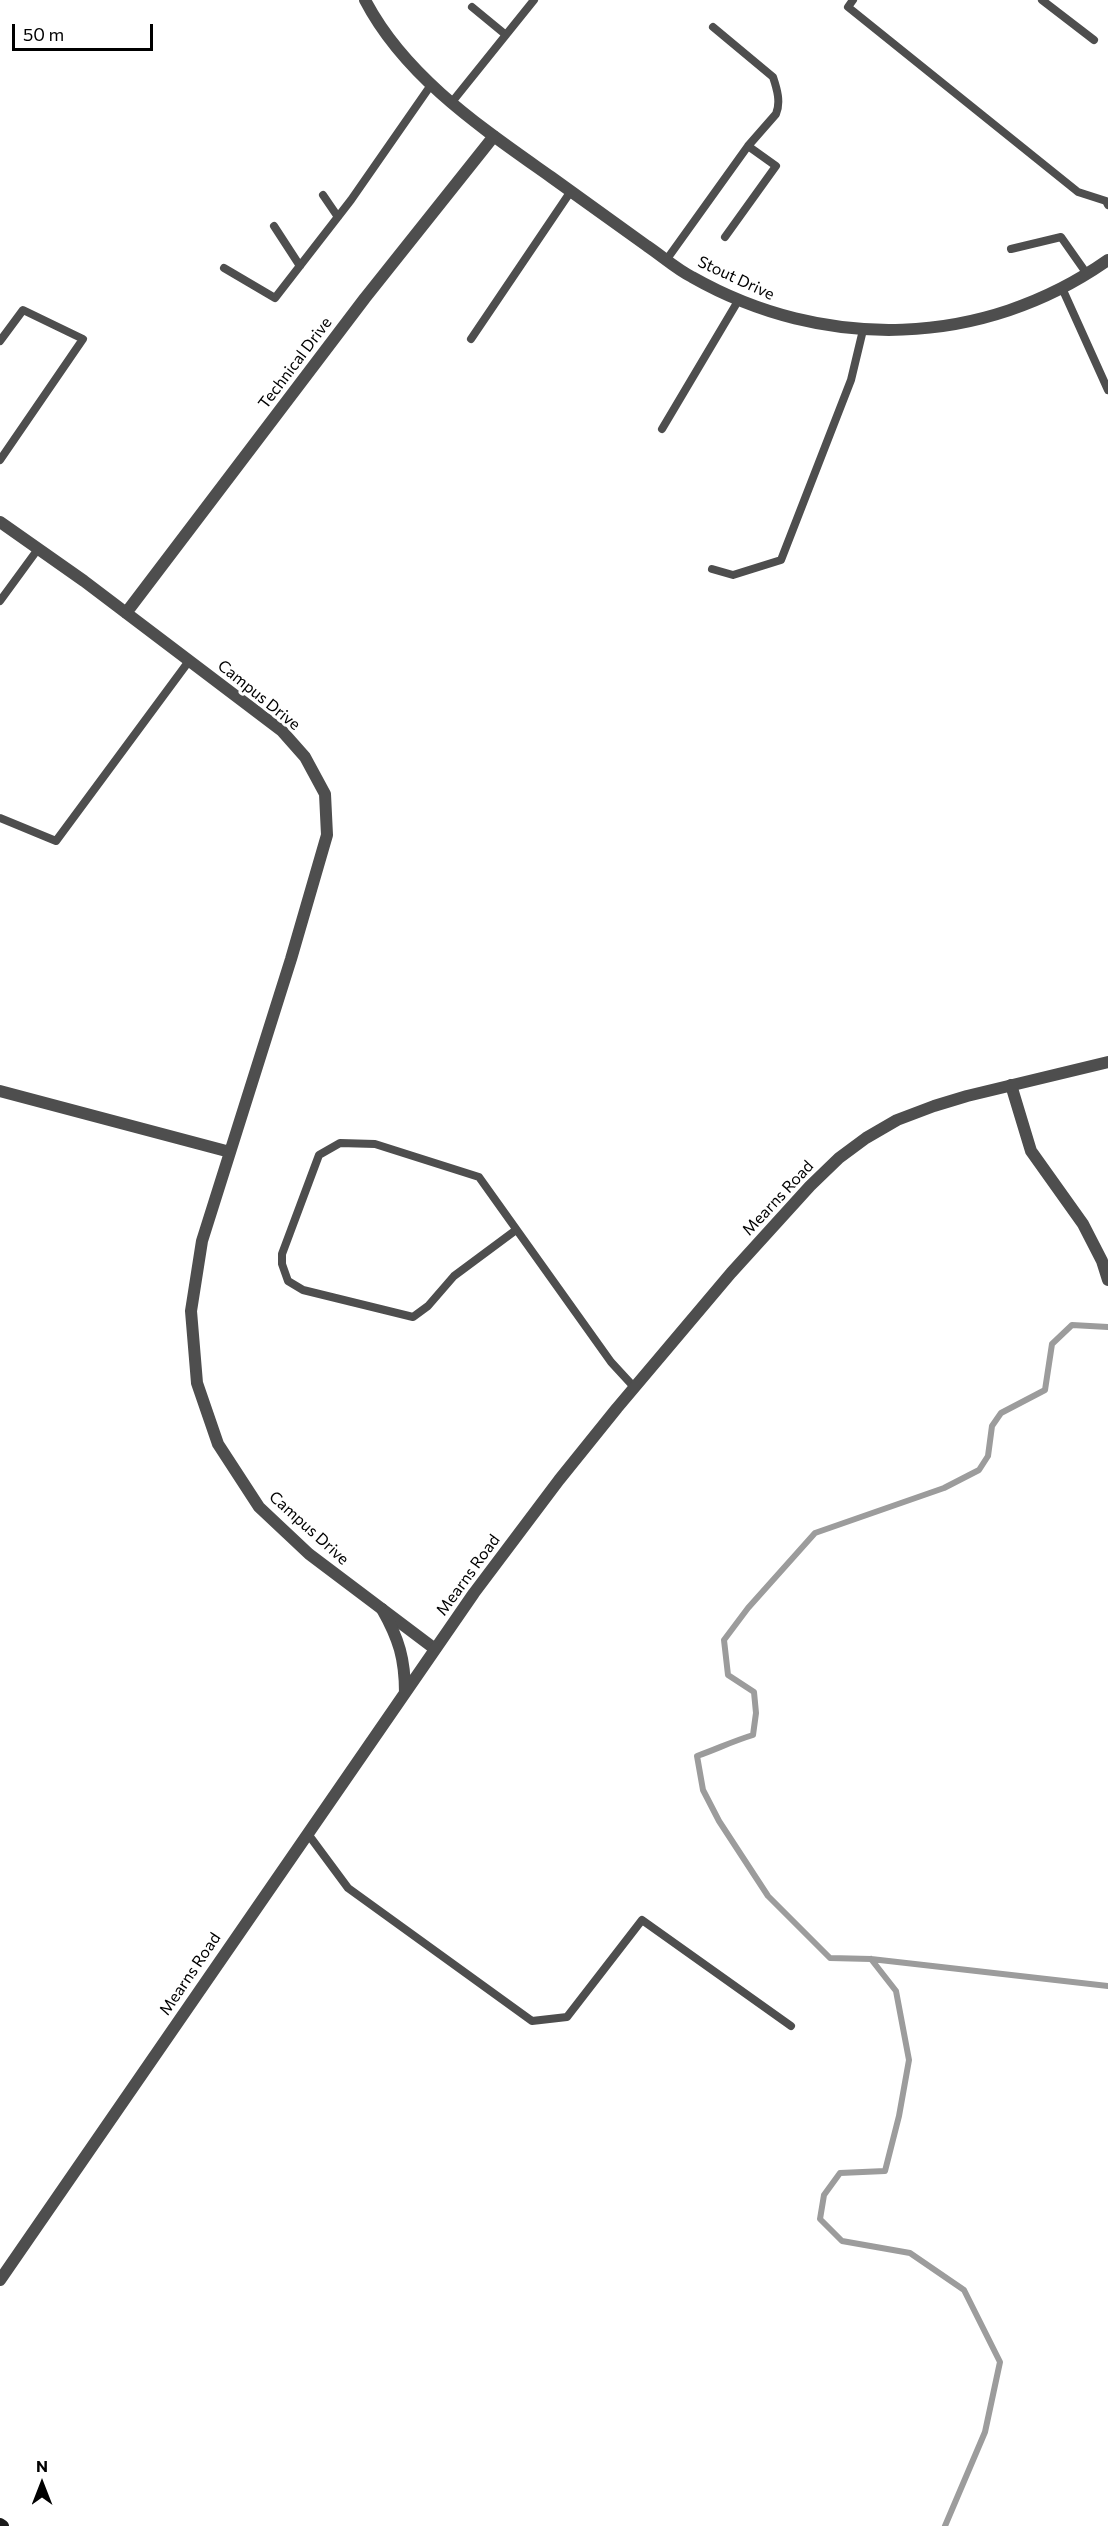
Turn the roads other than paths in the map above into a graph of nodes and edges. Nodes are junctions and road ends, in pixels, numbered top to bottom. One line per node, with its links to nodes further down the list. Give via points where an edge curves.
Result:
1 (365, 0): 9 (street, Stout Drive, via 388,35)
2 (534, 0): 7 (lane)
3 (853, 0): 15 (lane, via 848,7 1078,192)
4 (1042, 0): 8 (lane)
5 (472, 7): 7 (lane)
6 (713, 27): 12 (lane, via 773,77 777,88 776,114)
7 (506, 35): 10 (lane)
8 (1094, 40)
9 (431, 85): 10 (street, Stout Drive); 16 (lane)
10 (452, 102): 11 (street, Stout Drive)
11 (494, 136): 13 (street, Stout Drive); 37 (street, Technical Drive, via 365,298)
12 (748, 146): 18 (lane, via 776,166); 20 (lane)
13 (571, 191): 20 (street, Stout Drive); 28 (lane)
14 (323, 195): 16 (lane)
15 (1107, 201)
16 (338, 217): 22 (lane)
17 (274, 226): 22 (lane)
18 (724, 237)
19 (1011, 249): 24 (lane, via 1061,237)
20 (667, 259): 26 (street, Stout Drive, via 690,277)
21 (1108, 260): 24 (street, Stout Drive)
22 (300, 266): 23 (lane, via 275,298)
23 (224, 268)
24 (1087, 274): 25 (street, Stout Drive)
25 (1062, 288): 27 (street, Stout Drive, via 1012,309 940,328); 30 (lane)
26 (738, 301): 27 (street, Stout Drive, via 798,321); 31 (lane)
27 (863, 330): 35 (lane, via 851,380 781,560 733,575)
28 (471, 339)
29 (0, 341): 32 (lane, via 23,310 83,339)
30 (1108, 390)
31 (662, 429)
32 (0, 460)
33 (0, 523): 34 (street, Campus Drive)
34 (38, 549): 36 (lane); 37 (street, Campus Drive)
35 (712, 568)
36 (0, 600)
37 (126, 613): 38 (street, Campus Drive)
38 (189, 661): 39 (lane, via 56,841); 43 (street, Campus Drive, via 282,731 305,757 325,794 327,835)
39 (0, 818)
40 (1108, 1062): 41 (street, Mearns Road)
41 (1011, 1085): 45 (street, via 1031,1151 1083,1224); 46 (street, Mearns Road, via 897,1120 839,1158 731,1273)
42 (0, 1091): 43 (street)
43 (230, 1152): 47 (street, Campus Drive, via 202,1241 191,1311 198,1383 218,1444 259,1507 309,1554)
44 (516, 1230): 44 (lane, via 478,1177 375,1144 340,1143 319,1155 282,1254 282,1264 288,1281 303,1290 413,1317 454,1276); 46 (lane, via 611,1362)
45 (1108, 1279)
46 (634, 1387): 48 (street, Mearns Road, via 558,1480)
47 (382, 1609): 48 (street, Campus Drive); 49 (street, via 402,1656)
48 (435, 1649): 49 (street, Mearns Road)
49 (405, 1694): 50 (street, Mearns Road)
50 (308, 1834): 51 (lane, via 348,1888 532,2021 567,2017 642,1920); 52 (street, Mearns Road)
51 (791, 2026)
52 (0, 2280)

